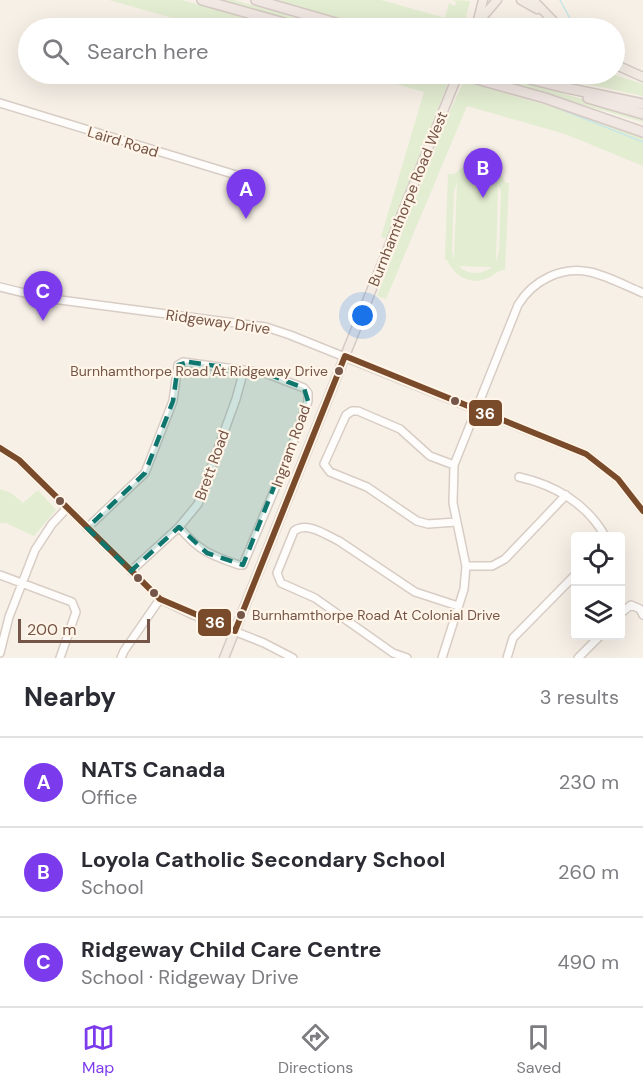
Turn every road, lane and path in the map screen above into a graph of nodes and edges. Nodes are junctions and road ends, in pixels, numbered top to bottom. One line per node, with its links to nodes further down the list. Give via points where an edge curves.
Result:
1 (202, 0): 8 (highway)
2 (256, 0): 9 (highway)
3 (483, 0): 10 (main road)
4 (496, 0): 11 (main road)
5 (521, 0): 7 (main road)
6 (533, 0): 7 (main road)
7 (546, 13): 12 (main road)
8 (266, 18)
9 (318, 18)
10 (479, 18)
11 (482, 18)
12 (551, 18)
13 (625, 69): 14 (main road)
14 (643, 78)
15 (455, 84): 28 (main road, Burnhamthorpe Road West)
16 (495, 84): 22 (highway)
17 (550, 84): 18 (highway)
18 (562, 87): 20 (highway); 21 (highway, via 568,93)
19 (0, 103): 25 (street, Laird Road)
20 (643, 104)
21 (643, 114)
22 (623, 124): 23 (highway); 24 (highway)
23 (643, 126)
24 (643, 132)
25 (246, 178)
26 (0, 287): 28 (street, Ridgeway Drive, via 45,298 266,327)
27 (643, 293): 30 (street, via 582,271 553,275 528,290 518,305)
28 (345, 356): 30 (street, Ridgeway Drive); 50 (main road, Burnhamthorpe Road West)
29 (244, 370): 38 (street, Brett Road, via 198,504); 38 (street, Ingram Road, via 265,373 308,393 246,562 238,566 207,553); 39 (street, Ingram Road, via 189,362 178,365 173,401 146,473)
30 (476, 409): 32 (street); 36 (street, Ridgeway Drive, via 586,454 618,479)
31 (0, 448): 35 (street, via 19,460)
32 (454, 465): 37 (street); 37 (street, via 430,456 396,427 358,411 346,415 324,464 330,472 367,487 417,521)
33 (519, 477): 34 (street, via 538,481)
34 (566, 495): 40 (street, via 583,507); 41 (street, via 505,559 492,566)
35 (67, 508): 39 (street); 45 (street, via 35,550)
36 (643, 511)
37 (456, 522): 41 (street)
38 (179, 527): 42 (street, Brett Road)
39 (87, 528): 42 (street)
40 (601, 532)
41 (466, 566): 47 (street)
42 (131, 571): 46 (street)
43 (0, 575): 45 (street)
44 (571, 579): 59 (street, via 513,638)
45 (24, 584): 52 (street, via 6,624); 53 (street, via 76,607)
46 (160, 599): 50 (street); 54 (street)
47 (458, 606): 57 (street, via 414,592 339,541 306,526 294,531 277,573 281,583 315,598 393,653); 58 (street)
48 (625, 610): 49 (street, via 631,605)
49 (643, 615)
50 (234, 631): 55 (main road, Burnhamthorpe Road West); 56 (street)
51 (596, 640): 60 (street)
52 (0, 653)
53 (60, 658)
54 (121, 658)
55 (224, 658)
56 (293, 658)
57 (407, 658)
58 (442, 658)
59 (507, 658)
60 (578, 658)

